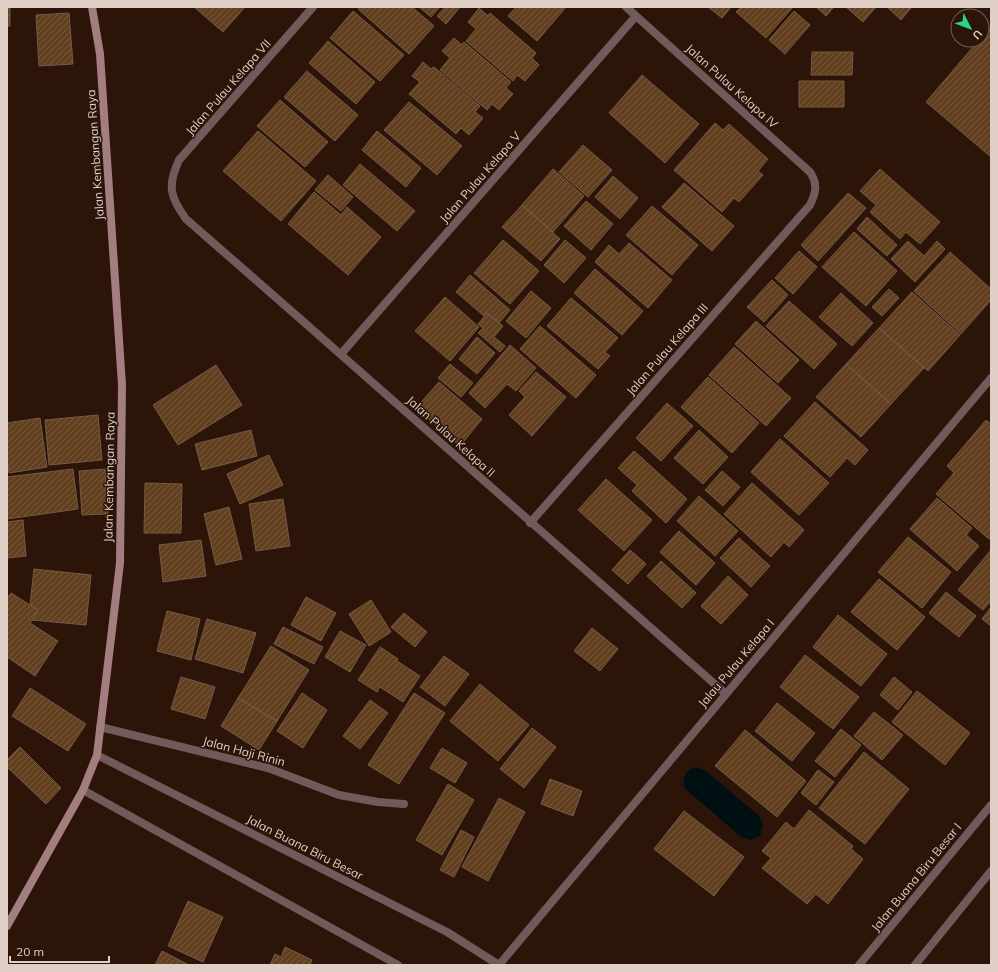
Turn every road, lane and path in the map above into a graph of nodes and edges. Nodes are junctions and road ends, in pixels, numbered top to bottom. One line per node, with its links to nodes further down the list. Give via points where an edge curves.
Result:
1 (92, 7): 11 (street, Jalan Kembangan Raya, via 100,54 122,385 120,563)
2 (313, 7): 5 (street, Jalan Pulau Kelapa VII, via 179,160 172,175)
3 (626, 7): 4 (street, Jalan Pulau Kelapa IV)
4 (636, 16): 6 (street, Jalan Pulau Kelapa IV, via 810,172); 7 (street, Jalan Pulau Kelapa V)
5 (171, 188): 7 (street, Jalan Pulau Kelapa II, via 175,204 186,219)
6 (816, 188): 9 (street, Jalan Pulau Kelapa III, via 810,205)
7 (341, 354): 9 (street, Jalan Pulau Kelapa II)
8 (991, 378): 10 (street, Jalau Pulau Kelapa I)
9 (530, 523): 10 (street, Jalan Pulau Kelapa II)
10 (726, 694): 19 (street, Jalau Pulau Kelapa I)
11 (100, 727): 12 (street, Jalan Kembangan Raya); 14 (street, Jalan Haji Rinin, via 268,768 339,795)
12 (97, 755): 13 (street, Jalan Kembangan Raya); 19 (street, Jalan Buana Biru Besar, via 447,932)
13 (83, 790): 17 (street, Jalan Kembangan Raya); 18 (street)
14 (404, 804)
15 (991, 805): 20 (street, Jalan Buana Biru Besar I)
16 (991, 871): 21 (street)
17 (7, 926)
18 (398, 965)
19 (499, 965)
20 (859, 965)
21 (915, 965)

